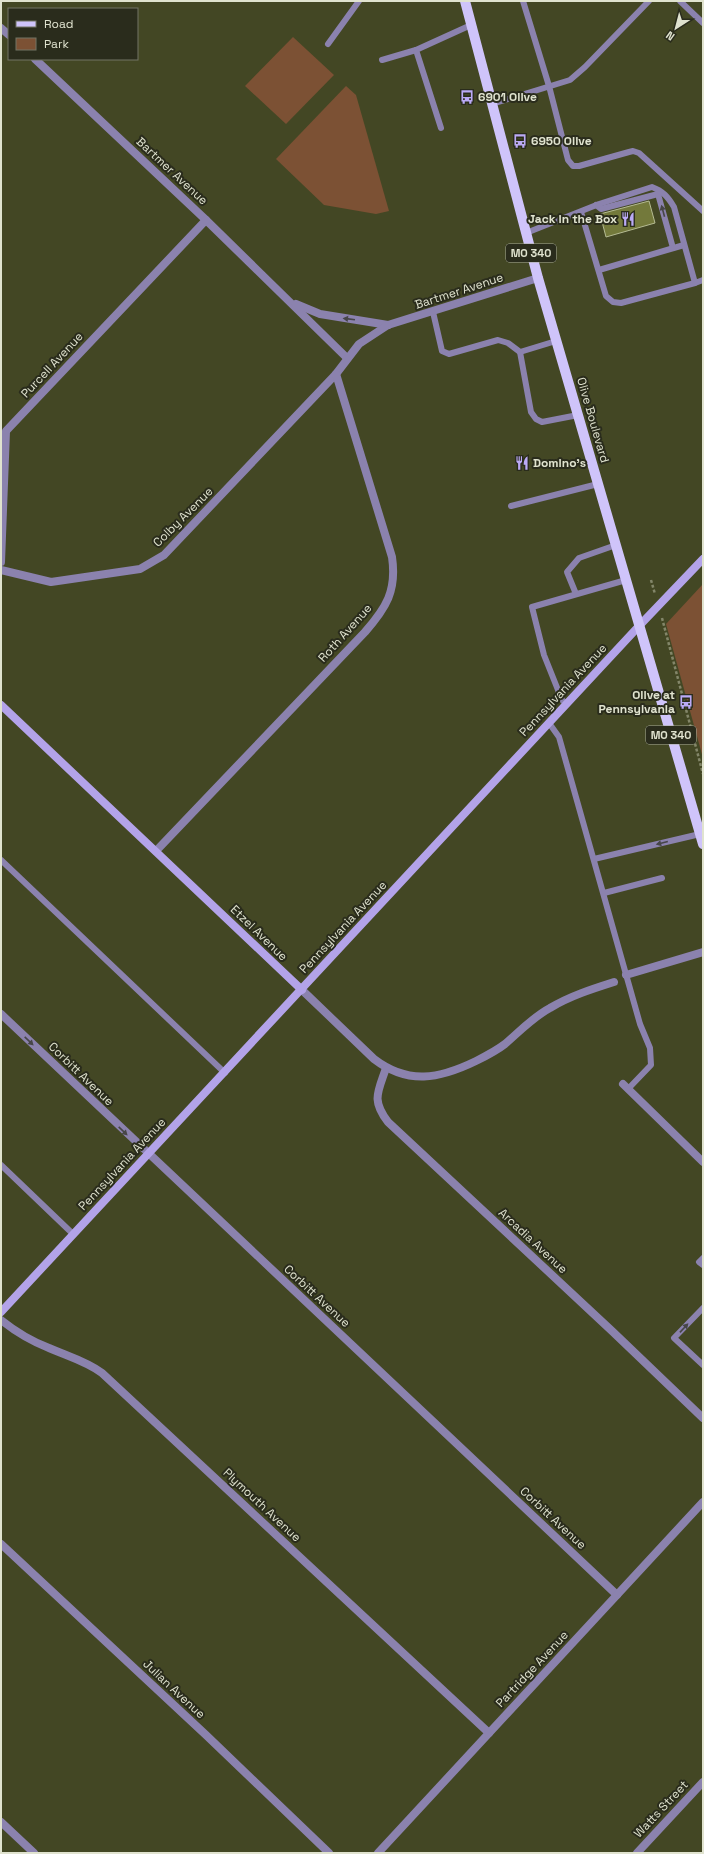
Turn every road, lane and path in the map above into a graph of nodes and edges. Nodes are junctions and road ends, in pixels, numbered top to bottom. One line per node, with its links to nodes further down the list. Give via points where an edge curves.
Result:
1 (359, 1): 8 (lane)
2 (465, 1): 7 (main road, Olive Boulevard / MO 340)
3 (524, 1): 12 (lane)
4 (649, 1): 12 (lane, via 586,67 570,80)
5 (680, 1): 6 (lane)
6 (703, 23)
7 (471, 25): 9 (lane); 13 (main road, Olive Boulevard / MO 340)
8 (328, 44)
9 (416, 50): 11 (lane); 14 (lane)
10 (36, 60): 18 (street, Bartmer Avenue)
11 (382, 60)
12 (549, 86): 13 (lane); 16 (lane, via 568,160 573,166 633,151 639,153)
13 (492, 104): 19 (main road, Olive Boulevard / MO 340)
14 (441, 128)
15 (596, 205): 17 (lane); 20 (lane, via 652,187 659,189 674,207); 21 (lane, one-way to 15, via 658,194 601,209)
16 (703, 211)
17 (581, 212): 19 (lane); 22 (lane)
18 (206, 220): 26 (street, Bartmer Avenue); 34 (street, Purcell Avenue)
19 (526, 233): 23 (main road, Olive Boulevard / MO 340)
20 (684, 245): 21 (lane); 25 (lane)
21 (673, 248): 22 (lane)
22 (598, 270): 25 (lane, via 606,296 613,302 621,303)
23 (538, 278): 27 (street, Bartmer Avenue); 29 (main road, Olive Boulevard / MO 340)
24 (703, 280): 25 (lane)
25 (694, 282)
26 (292, 302): 28 (street, Bartmer Avenue, one-way to 26, via 320,314); 31 (street, Bartmer Avenue)
27 (433, 312): 28 (street, Bartmer Avenue); 30 (lane, via 442,351 449,354 498,340 508,343)
28 (388, 325): 31 (street, Bartmer Avenue, via 359,344)
29 (556, 341): 30 (lane); 33 (main road, Olive Boulevard / MO 340)
30 (520, 352): 33 (lane, via 531,412 536,419 542,422)
31 (347, 358): 32 (street, Bartmer Avenue)
32 (336, 374): 40 (street, Colby Avenue, via 164,555 140,569 51,582); 51 (street, Roth Avenue, via 392,557 393,587 382,610 365,632)
33 (578, 415): 35 (main road, Olive Boulevard / MO 340)
34 (3, 429): 39 (street, Purcell Avenue)
35 (598, 484): 36 (lane); 37 (main road, Olive Boulevard / MO 340)
36 (511, 506)
37 (616, 545): 41 (main road, Olive Boulevard / MO 340); 43 (lane, via 579,558 567,572)
38 (703, 559): 44 (street, Pennsylvania Avenue)
39 (1, 562)
40 (1, 570)
41 (626, 580): 43 (lane); 45 (main road, Olive Boulevard / MO 340)
42 (651, 580): 44 (path)
43 (576, 594): 47 (lane, via 532,607 544,656)
44 (658, 606): 45 (street, Pennsylvania Avenue); 49 (path)
45 (639, 626): 47 (street, Pennsylvania Avenue); 50 (main road, Olive Boulevard / MO 340)
46 (1, 704): 51 (street, Etzel Avenue)
47 (566, 704): 48 (street, Pennsylvania Avenue)
48 (549, 722): 52 (lane, via 559,737); 59 (street, Pennsylvania Avenue)
49 (703, 774)
50 (702, 839): 52 (lane, one-way to 52)
51 (156, 851): 59 (street, Etzel Avenue)
52 (594, 859): 55 (lane)
53 (1, 860): 62 (lane)
54 (662, 878): 55 (lane)
55 (604, 893): 57 (lane)
56 (703, 952): 57 (street)
57 (626, 975): 63 (lane, via 640,1024 650,1048 651,1065)
58 (614, 982): 61 (street, Etzel Avenue, via 578,994 549,1009 503,1045 450,1072 423,1077)
59 (302, 990): 61 (street, Etzel Avenue); 62 (street, Pennsylvania Avenue)
60 (1, 1014): 64 (street, Corbitt Avenue, one-way to 64)
61 (386, 1068): 74 (street, Arcadia Avenue, via 376,1101 388,1122)
62 (225, 1073): 64 (street, Pennsylvania Avenue)
63 (626, 1086): 65 (street)
64 (148, 1154): 67 (street, Pennsylvania Avenue); 77 (street, Corbitt Avenue)
65 (703, 1162)
66 (1, 1165): 67 (lane)
67 (73, 1234): 71 (street, Pennsylvania Avenue)
68 (703, 1258): 69 (lane, via 699,1262)
69 (703, 1265)
70 (703, 1308): 73 (lane, one-way to 70, via 674,1338)
71 (1, 1312)
72 (1, 1320): 78 (street, Plymouth Avenue, via 32,1341 82,1361 102,1373)
73 (703, 1365)
74 (703, 1418)
75 (703, 1502): 77 (street, Partridge Avenue)
76 (1, 1544): 82 (street, Julian Avenue)
77 (617, 1595): 78 (street, Partridge Avenue)
78 (489, 1734): 83 (street, Partridge Avenue)
79 (703, 1782): 84 (street, Watts Street)
80 (1, 1822): 81 (street)
81 (34, 1853)
82 (329, 1853)
83 (378, 1853)
84 (637, 1853)

